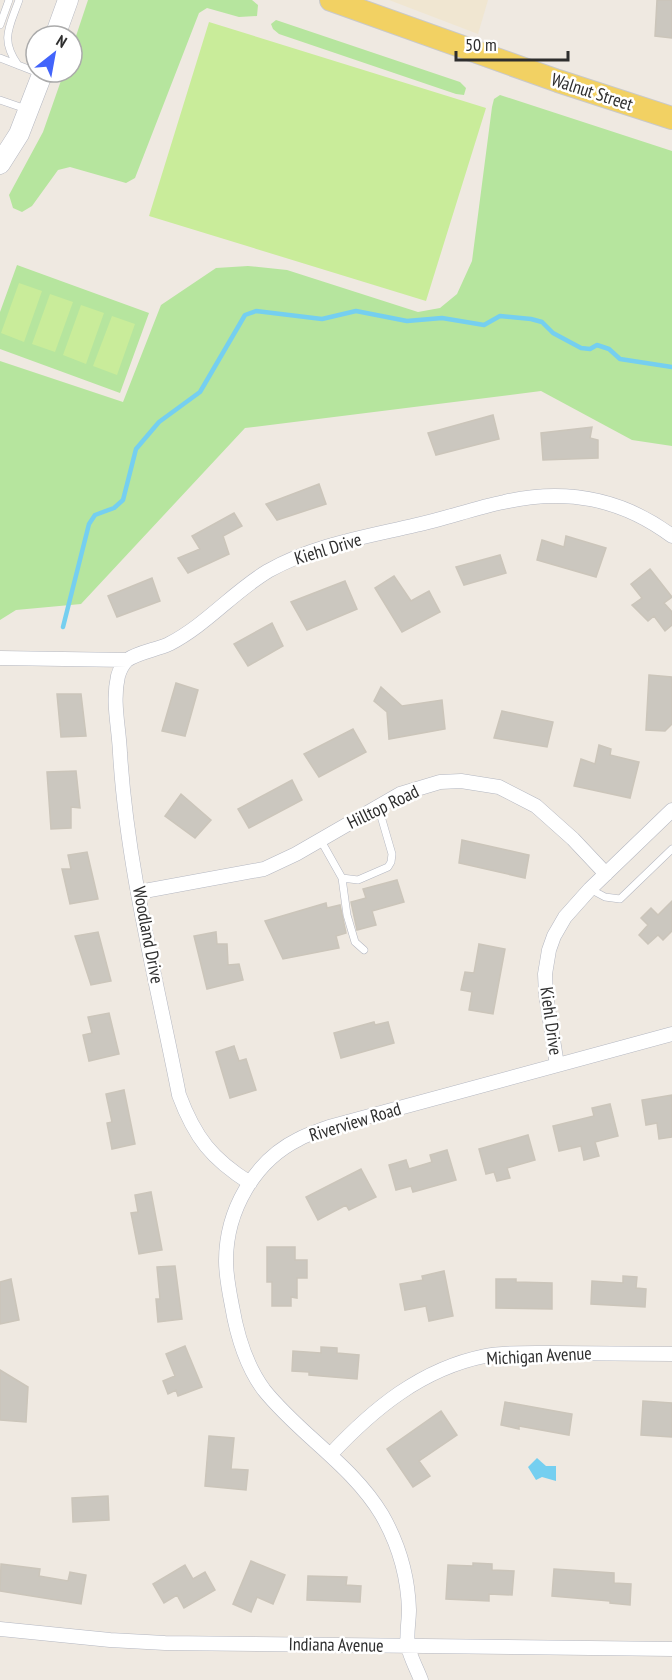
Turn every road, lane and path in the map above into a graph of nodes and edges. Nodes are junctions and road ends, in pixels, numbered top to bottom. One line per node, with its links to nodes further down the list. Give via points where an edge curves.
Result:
1 (9, 0): 6 (lane)
2 (19, 0): 8 (lane, via 6,38 10,55)
3 (68, 0): 5 (main road)
4 (331, 0): 13 (main road, Walnut Street)
5 (59, 24)
6 (0, 25)
7 (0, 58): 8 (lane)
8 (18, 65): 9 (lane)
9 (24, 67)
10 (36, 84): 12 (main road)
11 (0, 100): 12 (lane)
12 (29, 110): 14 (main road)
13 (672, 118)
14 (0, 164)
15 (672, 536): 17 (street, Kiehl Drive, via 642,515 600,500 562,496 503,502 296,557 254,580 169,644)
16 (0, 658): 17 (street, Kiehl Drive)
17 (127, 660): 25 (street, Woodland Drive, via 118,675 116,717 126,817)
18 (378, 806): 20 (street, Hilltop Road); 22 (street, Hilltop Road, via 400,794 440,782 499,787 536,806); 23 (lane, via 391,862 358,880)
19 (672, 810): 22 (street, Kiehl Drive)
20 (320, 839): 23 (lane); 25 (street, Hilltop Road, via 254,872)
21 (672, 849): 24 (lane, via 620,899)
22 (606, 874): 24 (street, Kiehl Drive)
23 (342, 878): 26 (lane, via 355,942)
24 (590, 889): 28 (street, Kiehl Drive, via 565,917 549,950 546,995)
25 (139, 892): 29 (street, Woodland Drive, via 179,1095 188,1120 218,1160)
26 (364, 950)
27 (672, 1034): 28 (street, Riverview Road)
28 (557, 1065): 29 (street, Riverview Road, via 328,1127 281,1150)
29 (250, 1183): 31 (street, Riverview Road, via 238,1203 228,1240 226,1262 236,1329 263,1388)
30 (672, 1354): 31 (street, Michigan Avenue, via 485,1356 419,1380 389,1399)
31 (330, 1455): 33 (street, Riverview Road, via 367,1493 394,1539 406,1586)
32 (0, 1629): 33 (street, Indiana Avenue, via 165,1643)
33 (408, 1646): 34 (street, Indiana Avenue); 35 (street, Riverview Road)
34 (672, 1649)
35 (421, 1680)

